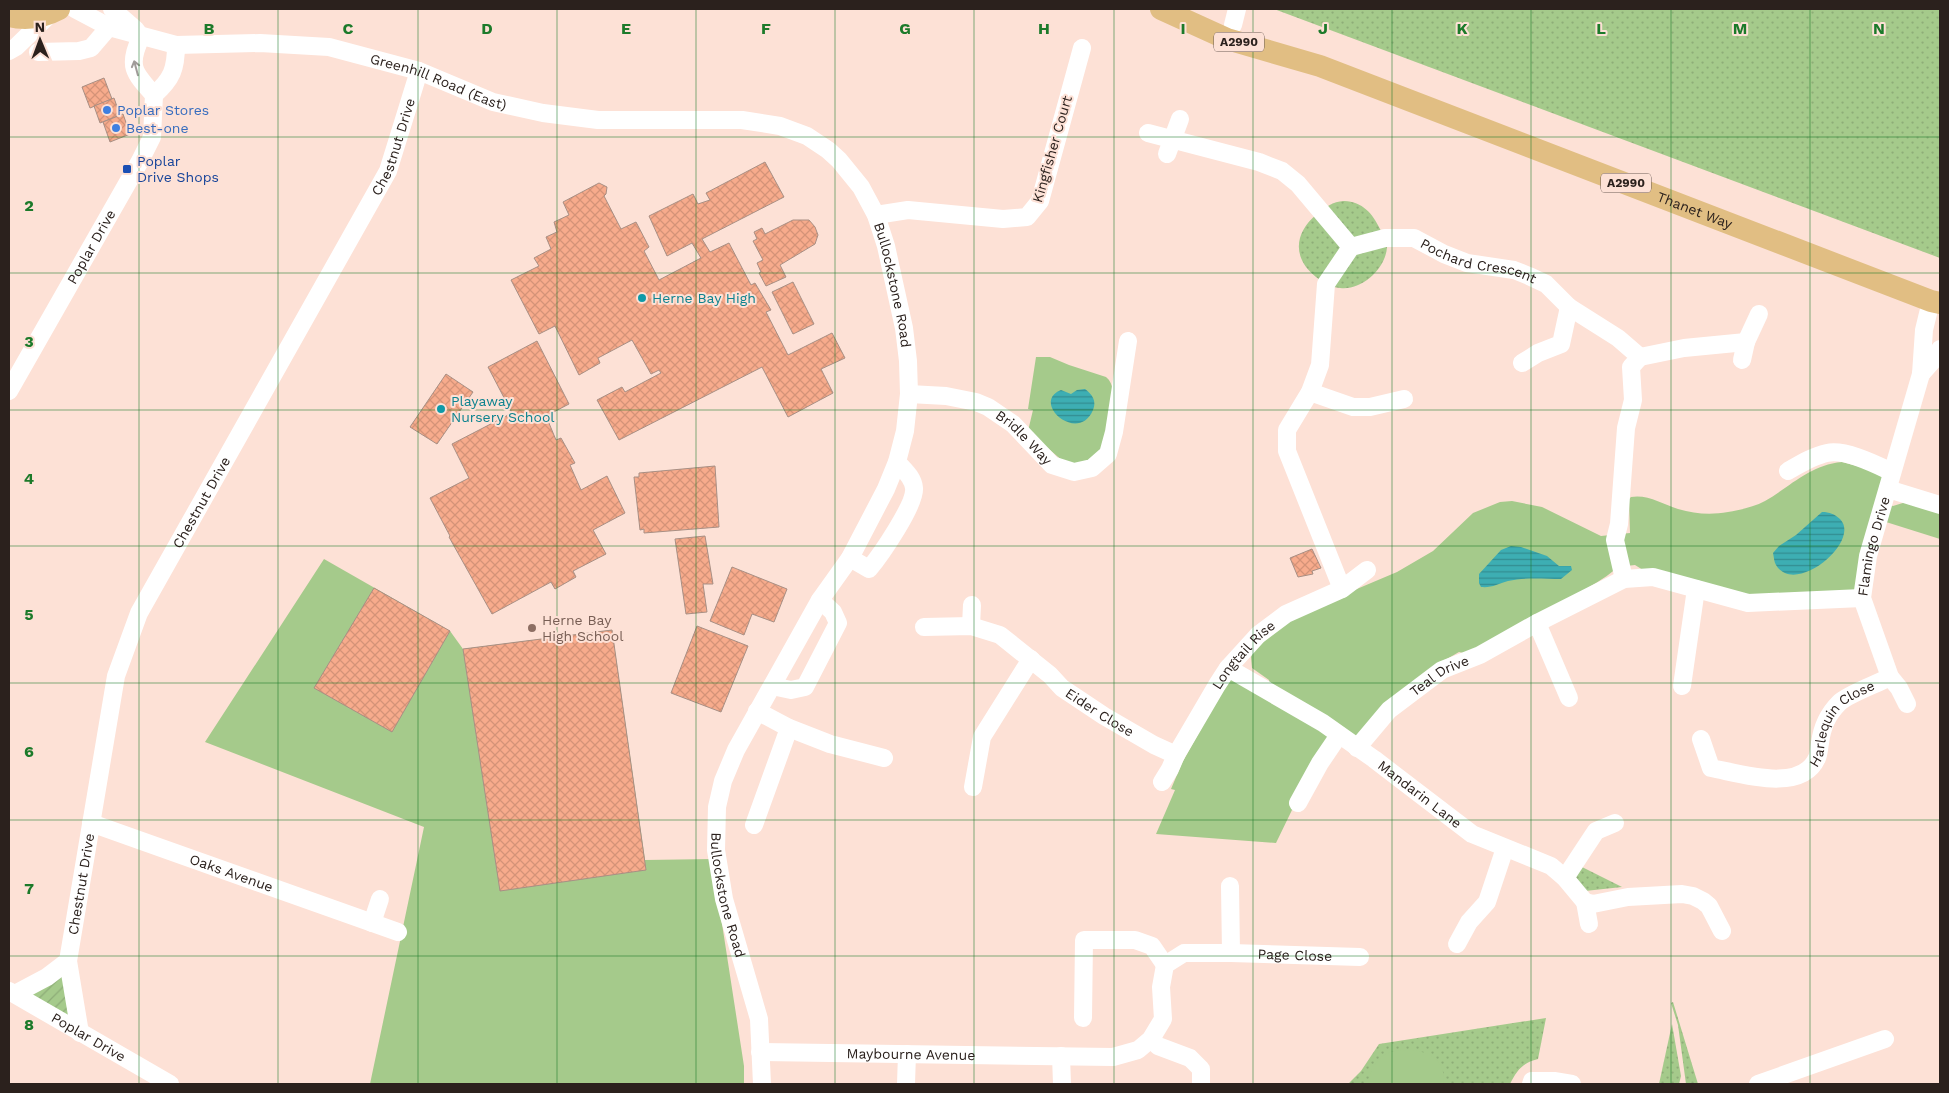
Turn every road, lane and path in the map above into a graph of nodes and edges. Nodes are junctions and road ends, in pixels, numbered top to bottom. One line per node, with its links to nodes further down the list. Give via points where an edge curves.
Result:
1 (75, 9): 8 (street, Greenhill Road (East))
2 (112, 9): 9 (street)
3 (1161, 9): 14 (main road, Thanet Way / A2990, via 1227,39)
4 (1171, 9): 7 (main road, Thanet Way / A2990)
5 (55, 11): 6 (main road, via 34,18); 12 (street)
6 (9, 16)
7 (1235, 17): 14 (main road, Thanet Way / A2990)
8 (109, 27): 9 (street, Greenhill Road (East)); 13 (street, via 91,48)
9 (141, 37): 10 (street, Greenhill Road (East)); 16 (street, one-way to 9, via 135,70 133,53)
10 (176, 45): 15 (street, Greenhill Road (East), via 260,43 329,47); 16 (street, via 176,64 170,78)
11 (1082, 48): 21 (street, Kingfisher Court, via 1040,201 1027,217 1004,219 908,210)
12 (9, 51)
13 (38, 52)
14 (1320, 66): 23 (main road, Thanet Way / A2990)
15 (419, 71): 19 (street, Greenhill Road (East), via 493,102 543,113 598,120 742,120 780,126); 69 (street, Chestnut Drive, via 388,171 140,613 116,676)
16 (154, 95): 33 (street, Poplar Drive, via 149,146)
17 (1180, 119): 20 (street)
18 (1148, 133): 20 (street)
19 (807, 136): 21 (street, Bullockstone Road, via 843,164 861,187)
20 (1170, 146): 22 (street, via 1259,162 1282,171 1298,184)
21 (876, 215): 35 (street, Bullockstone Road, via 904,328)
22 (1351, 247): 24 (street, Pochard Crescent, via 1386,238 1414,238 1467,262 1514,270 1529,276 1546,284); 34 (street, via 1326,284 1320,365)
23 (1937, 304): 32 (street, Flamingo Drive, via 1924,330)
24 (1569, 307): 29 (street, Pochard Crescent, via 1618,338); 31 (street, via 1561,344)
25 (1759, 314): 27 (street)
26 (1128, 341): 35 (street, Bridle Way, via 1112,440 1108,454 1092,468 1074,472 1052,465 1013,424 982,404 953,397)
27 (1746, 342): 29 (street, via 1684,348); 30 (street)
28 (1940, 349): 32 (street, Flamingo Drive)
29 (1640, 357): 43 (street, via 1631,367 1633,400 1626,428 1615,540)
30 (1742, 360)
31 (1522, 363)
32 (1921, 374): 39 (street, Flamingo Drive)
33 (9, 391)
34 (1310, 392): 36 (street, via 1353,407 1370,408); 45 (street, via 1287,430 1287,451)
35 (909, 394): 37 (street, Bullockstone Road)
36 (1404, 399)
37 (897, 462): 41 (street, Bullockstone Road); 41 (street, via 910,475 915,489 909,505 883,553 869,569)
38 (1788, 471): 39 (street, via 1830,452 1847,454)
39 (1890, 480): 40 (street); 46 (street, Flamingo Drive, via 1868,556)
40 (1940, 505)
41 (850, 558): 47 (street, Bullockstone Road)
42 (1367, 570): 45 (street, Longtail Rise)
43 (1624, 579): 44 (street, Teal Drive, via 1653,577); 49 (street, Teal Drive)
44 (1696, 588): 46 (street, Teal Drive, via 1748,603); 56 (street)
45 (1342, 589): 53 (street, Longtail Rise, via 1286,614 1258,635)
46 (1862, 598): 54 (street, Flamingo Drive)
47 (820, 600): 55 (street, Bullockstone Road); 55 (street, via 834,612 838,623 804,687 791,690)
48 (972, 606): 50 (street)
49 (1537, 623): 57 (street); 63 (street, Teal Drive, via 1480,655 1442,670 1389,710)
50 (971, 626): 51 (street, Eider Close); 52 (street, Eider Close, via 1000,635)
51 (924, 627)
52 (1030, 659): 64 (street, Eider Close, via 1062,688 1097,712); 67 (street, via 982,737)
53 (1228, 668): 61 (street, Mandarin Lane); 64 (street, Longtail Rise)
54 (1890, 677): 58 (street, Flamingo Drive); 62 (street, Harlequin Close, via 1841,701 1826,718 1817,758 1804,771 1786,778 1771,780 1711,768)
55 (772, 686): 59 (street, Bullockstone Road)
56 (1682, 686)
57 (1569, 698)
58 (1907, 704)
59 (756, 711): 60 (street); 91 (street, Bullockstone Road, via 724,780 717,807 716,850 724,899 758,1019)
60 (789, 728): 65 (street, via 830,744); 71 (street)
61 (1339, 735): 63 (street, Mandarin Lane); 68 (street)
62 (1701, 740)
63 (1357, 748): 72 (street, Mandarin Lane, via 1472,834)
64 (1176, 754): 66 (street, Longtail Rise)
65 (884, 758)
66 (1162, 782)
67 (973, 787)
68 (1298, 802)
69 (91, 823): 77 (street, Oaks Avenue); 84 (street, Chestnut Drive)
70 (1615, 823): 73 (street, via 1596,831)
71 (754, 825)
72 (1505, 848): 73 (street, Mandarin Lane, via 1551,866); 81 (street, via 1487,902 1469,922)
73 (1565, 878): 76 (street, Mandarin Lane)
74 (1230, 886): 82 (street)
75 (380, 899): 77 (street)
76 (1585, 902): 78 (street, Mandarin Lane); 80 (street, via 1593,904 1628,897 1682,894 1693,896 1709,906)
77 (372, 923): 79 (street, Oaks Avenue)
78 (1589, 924)
79 (398, 932)
80 (1722, 932)
81 (1457, 944)
82 (1231, 953): 83 (street, Page Close); 85 (street, via 1184,953)
83 (1360, 957)
84 (68, 961): 86 (street, via 47,977); 88 (street, Chestnut Drive)
85 (1165, 965): 87 (street, via 1152,946 1135,940 1084,940); 89 (street, Maybourne Avenue, via 1161,987 1163,1019)
86 (12, 993): 88 (street, Poplar Drive)
87 (1083, 1018)
88 (80, 1033): 94 (street, Poplar Drive)
89 (1151, 1039): 93 (street, Maybourne Avenue, via 1138,1050 1113,1057); 98 (street, via 1158,1046 1190,1058 1201,1069)
90 (1885, 1039): 101 (street)
91 (760, 1052): 92 (street, Maybourne Avenue); 95 (street, Bullockstone Road)
92 (907, 1054): 93 (street, Maybourne Avenue); 96 (street)
93 (1061, 1056): 97 (street)
94 (170, 1084)
95 (762, 1084)
96 (906, 1084)
97 (1062, 1084)
98 (1201, 1084)
99 (1531, 1084): 100 (street, via 1532,1081)
100 (1572, 1084)
101 (1758, 1084)

